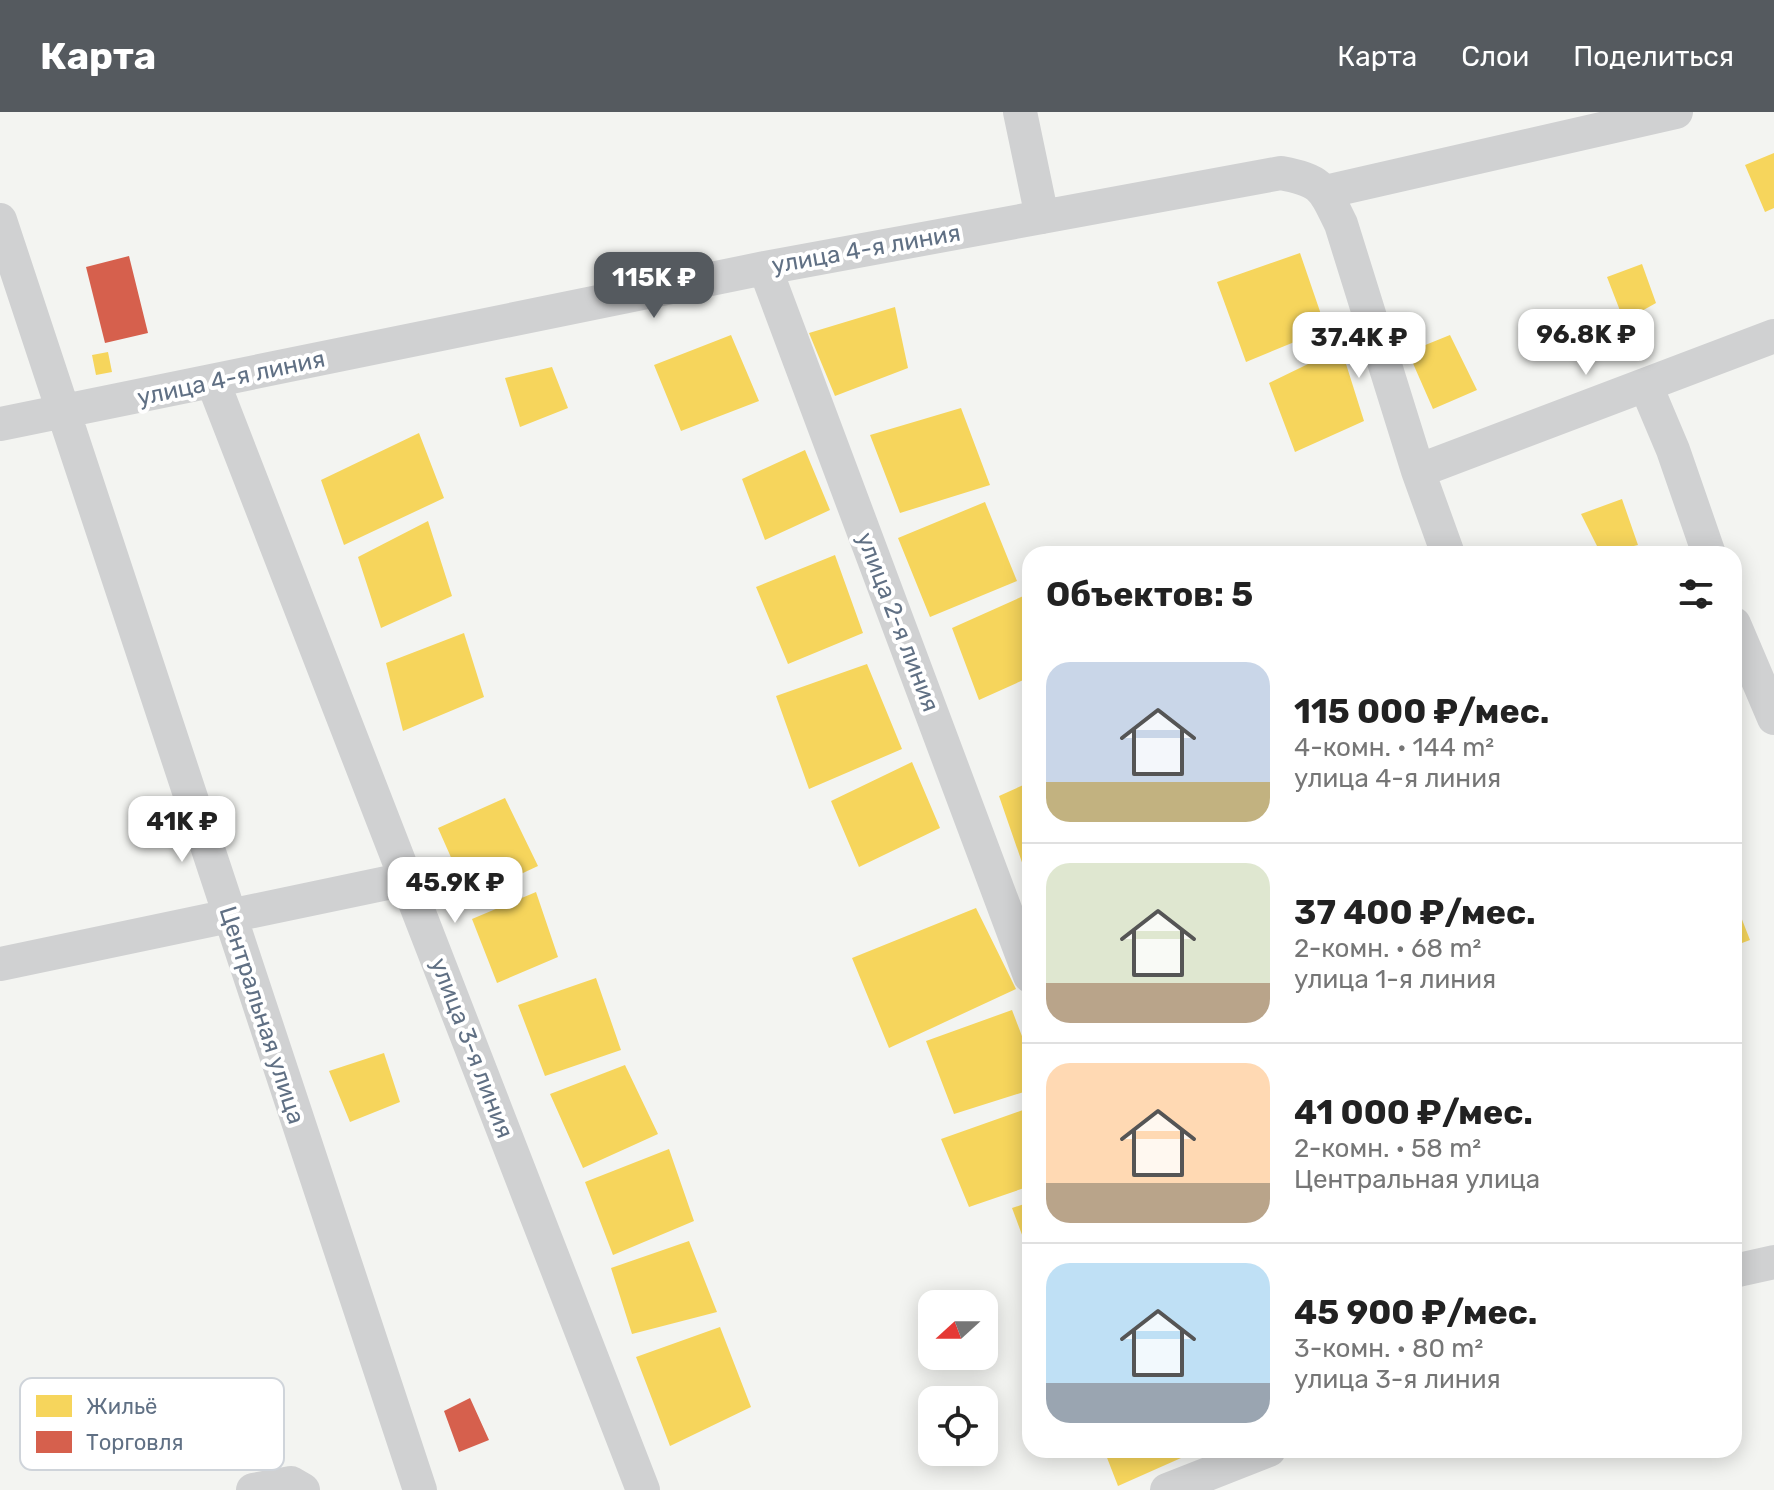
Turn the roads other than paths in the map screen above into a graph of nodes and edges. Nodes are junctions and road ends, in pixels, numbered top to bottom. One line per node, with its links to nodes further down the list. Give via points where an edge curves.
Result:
1 (1020, 112): 4 (street)
2 (1676, 112): 3 (street, улица 4-я линия)
3 (1317, 186): 4 (street, улица 4-я линия, via 1281,173); 12 (street, via 1341,224)
4 (1042, 217): 6 (street, улица 4-я линия)
5 (0, 220): 10 (street, Центральная улица)
6 (765, 268): 8 (street, улица 4-я линия); 19 (street, улица 2-я линия)
7 (1774, 336): 9 (street)
8 (213, 382): 10 (street, улица 4-я линия); 17 (street, улица 3-я линия)
9 (1646, 386): 12 (street); 14 (street)
10 (62, 412): 11 (street, улица 4-я линия); 18 (street, Центральная улица)
11 (0, 424)
12 (1418, 471): 13 (street)
13 (1445, 546)
14 (1706, 546)
15 (1742, 643): 16 (street)
16 (1774, 718)
17 (406, 879): 18 (street); 27 (street, улица 3-я линия)
18 (230, 918): 20 (street); 26 (street, Центральная улица)
19 (1022, 955)
20 (0, 964)
21 (1774, 1262): 22 (street)
22 (1742, 1269)
23 (1211, 1460): 28 (street)
24 (253, 1490): 25 (street, via 291,1483)
25 (303, 1490)
26 (420, 1490)
27 (643, 1490)
28 (1167, 1490)

